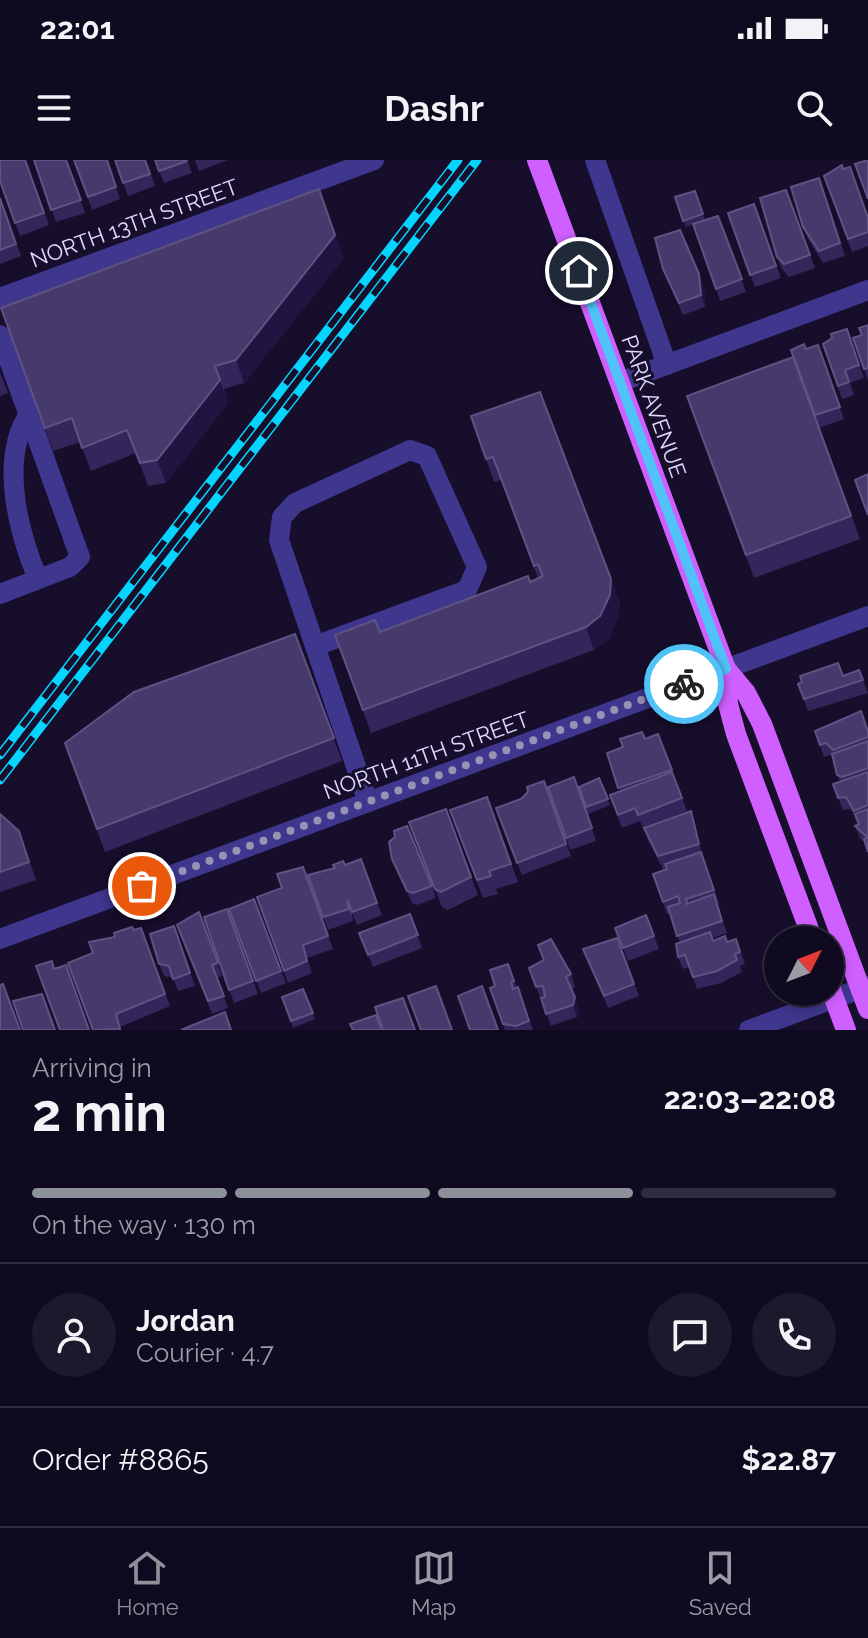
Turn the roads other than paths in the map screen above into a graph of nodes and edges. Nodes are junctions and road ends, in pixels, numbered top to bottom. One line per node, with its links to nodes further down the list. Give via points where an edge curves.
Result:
1 (374, 160): 5 (street, NORTH 13TH STREET)
2 (537, 160): 8 (main road, PARK AVENUE)
3 (595, 160): 7 (street)
4 (868, 290): 7 (street)
5 (0, 298)
6 (0, 335): 9 (street)
7 (667, 365): 8 (street)
8 (620, 382): 14 (main road, PARK AVENUE)
9 (29, 414): 10 (street, via 8,439 2,477); 10 (street, via 80,557 70,567)
10 (38, 579): 11 (street)
11 (0, 594)
12 (868, 616): 14 (street, NORTH 11TH STREET)
13 (315, 646): 13 (street, via 279,540 282,517 295,503 410,450 427,456 477,567 467,590); 15 (street)
14 (726, 669): 15 (street, NORTH 11TH STREET); 16 (main road, PARK AVENUE, via 736,734); 18 (main road, PARK AVENUE, via 762,724)
15 (368, 802): 17 (street, NORTH 11TH STREET)
16 (808, 926)
17 (0, 939)
18 (864, 987): 19 (street); 22 (main road, PARK AVENUE)
19 (844, 990)
20 (801, 1006): 23 (street)
21 (837, 1006): 24 (main road)
22 (868, 1009)
23 (749, 1030)
24 (846, 1030)

